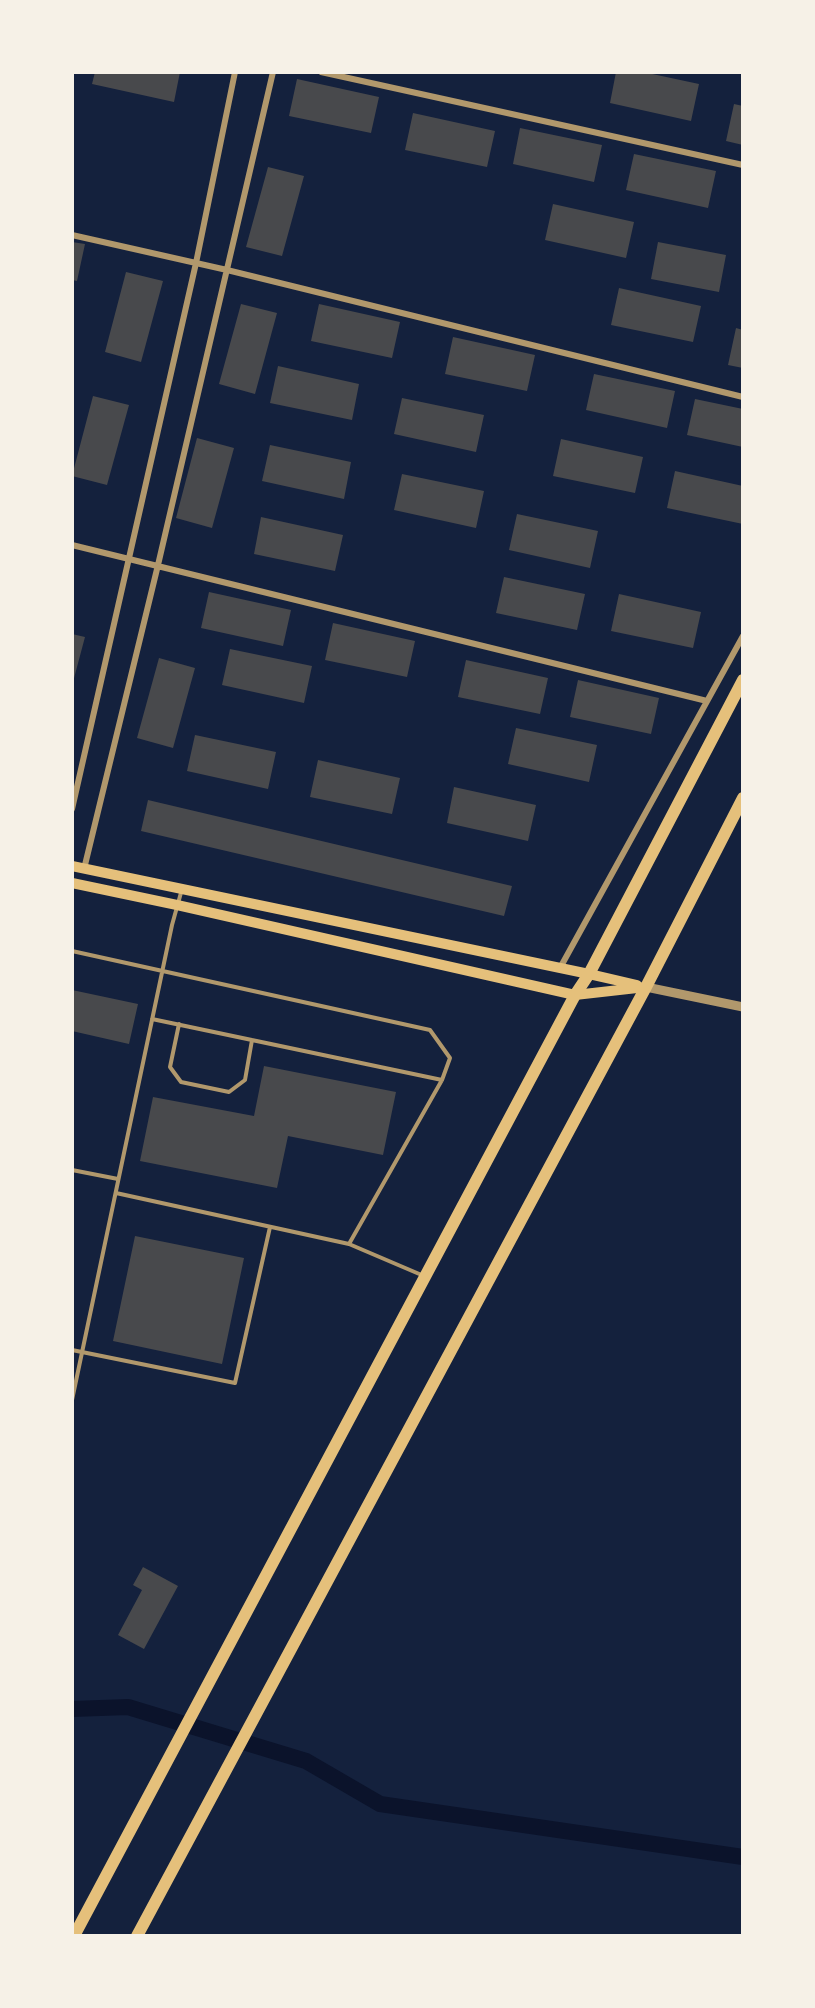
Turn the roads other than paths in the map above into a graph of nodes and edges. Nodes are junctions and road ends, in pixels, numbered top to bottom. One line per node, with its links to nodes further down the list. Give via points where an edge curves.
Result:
1 (235, 72): 6 (street)
2 (273, 72): 7 (street)
3 (321, 72): 4 (street)
4 (743, 165)
5 (72, 235): 6 (street)
6 (196, 262): 7 (street); 10 (street)
7 (227, 270): 8 (street); 11 (street)
8 (743, 398)
9 (72, 545): 10 (street)
10 (130, 558): 11 (street); 16 (street)
11 (158, 565): 14 (street); 18 (street)
12 (743, 636): 14 (street)
13 (743, 680): 25 (main road)
14 (707, 701): 23 (street)
15 (743, 798): 26 (main road)
16 (72, 809)
17 (72, 866): 18 (main road)
18 (84, 869): 20 (main road)
19 (72, 883): 21 (main road)
20 (182, 889): 21 (lane); 23 (main road)
21 (177, 905): 24 (lane); 27 (main road)
22 (72, 951): 24 (lane)
23 (560, 968): 25 (main road)
24 (162, 971): 29 (lane); 32 (lane, via 430,1030 450,1058)
25 (589, 974): 26 (main road); 27 (main road)
26 (646, 987): 27 (main road); 28 (street); 43 (main road)
27 (574, 995): 38 (main road)
28 (743, 1007)
29 (152, 1019): 30 (lane); 34 (lane)
30 (179, 1024): 31 (lane); 31 (lane, via 170,1067 181,1082 229,1092 245,1080)
31 (252, 1040): 32 (lane)
32 (442, 1080): 37 (lane)
33 (72, 1170): 34 (lane)
34 (118, 1179): 35 (lane)
35 (116, 1192): 36 (lane); 40 (lane)
36 (270, 1227): 37 (lane); 40 (lane, via 235,1383)
37 (349, 1244): 38 (lane)
38 (425, 1276): 42 (main road)
39 (72, 1350): 40 (lane)
40 (82, 1352): 41 (lane)
41 (72, 1400)
42 (74, 1936)
43 (137, 1936)

